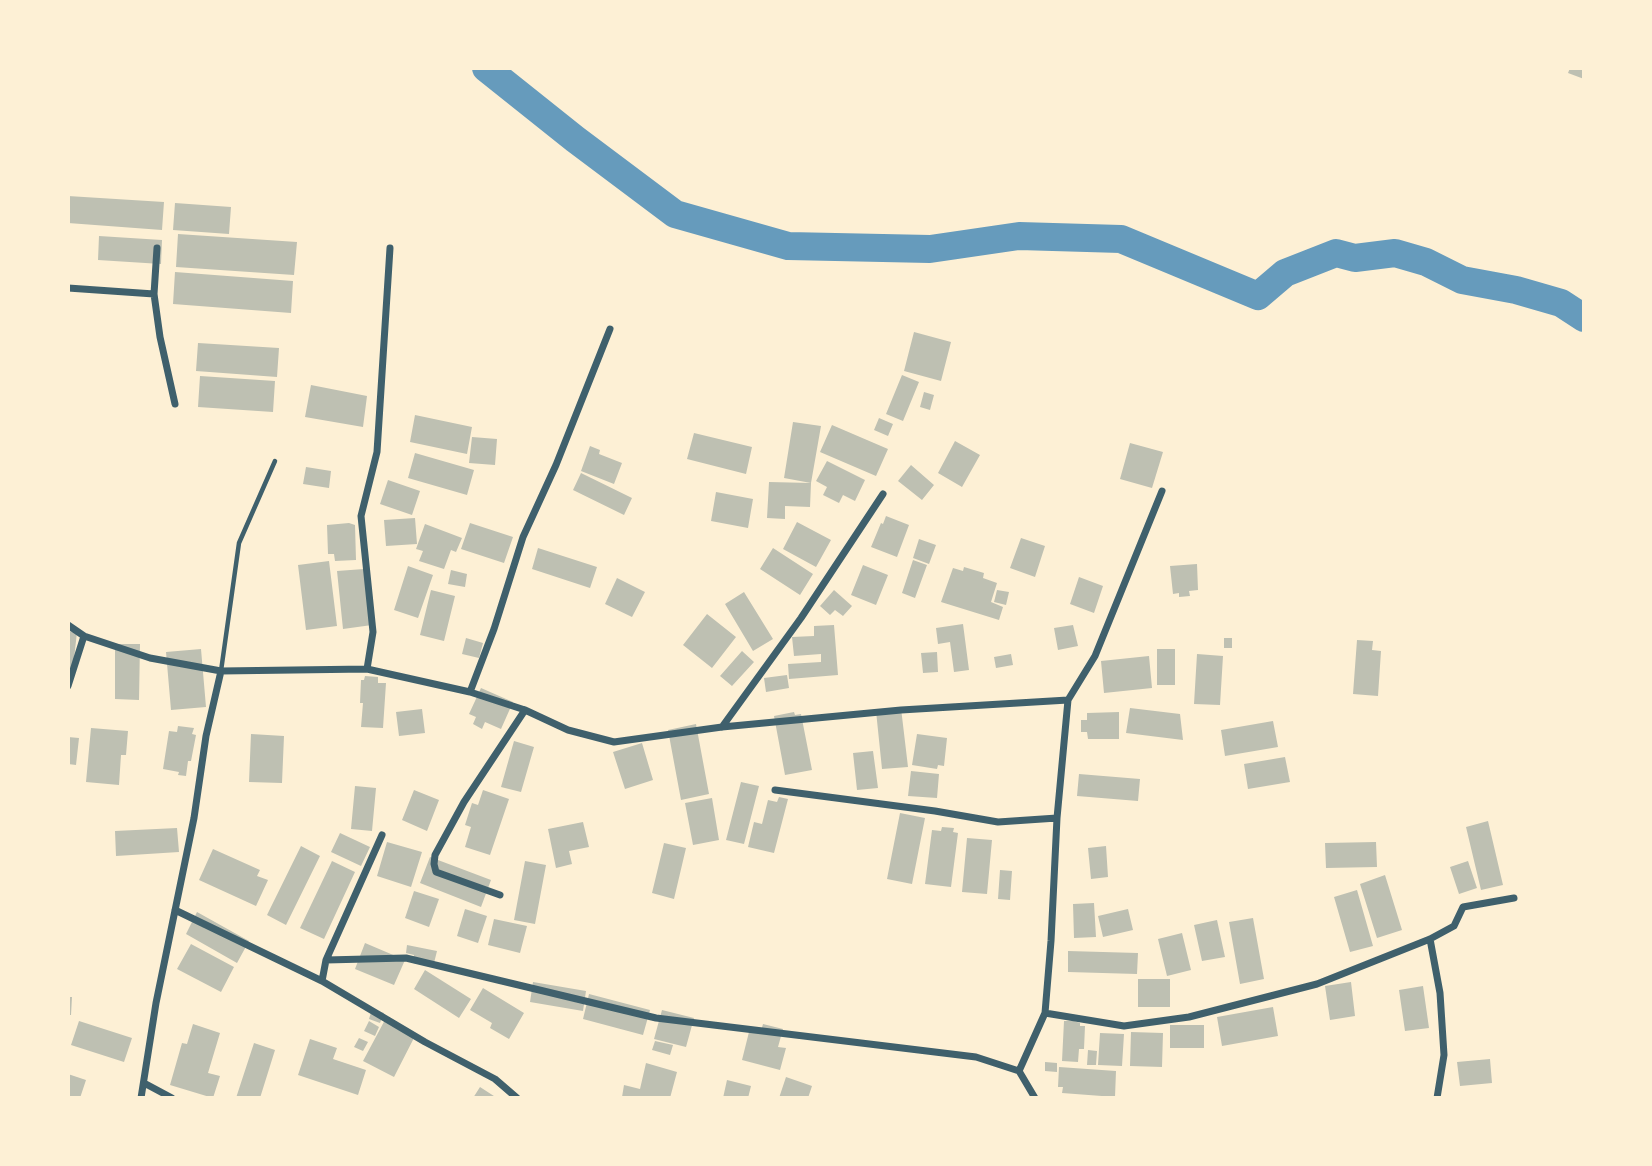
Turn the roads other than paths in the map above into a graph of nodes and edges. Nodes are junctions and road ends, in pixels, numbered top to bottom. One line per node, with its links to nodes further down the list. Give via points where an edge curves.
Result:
1 (158, 248): 4 (street)
2 (390, 248): 12 (street, via 377,452 361,516 373,632)
3 (68, 288): 4 (street)
4 (154, 295): 6 (street)
5 (610, 329): 15 (street, via 523,537)
6 (174, 404)
7 (275, 461): 13 (lane, via 239,543)
8 (1162, 491): 16 (street, via 1095,656)
9 (883, 495): 18 (street)
10 (68, 625): 11 (street)
11 (84, 636): 13 (street, via 150,658); 14 (street)
12 (367, 669): 13 (street); 15 (street)
13 (221, 671): 24 (street)
14 (68, 686)
15 (470, 692): 17 (street)
16 (1068, 700): 18 (street); 20 (street)
17 (525, 710): 18 (street, via 568,730 614,742); 22 (street, via 464,802 433,864 436,872)
18 (722, 727)
19 (775, 790): 20 (street, via 998,822)
20 (1057, 818): 28 (street)
21 (382, 835): 26 (street)
22 (500, 895)
23 (1514, 898): 25 (street, via 1463,907 1454,926)
24 (175, 910): 27 (street); 30 (street)
25 (1430, 939): 28 (street, via 1317,984 1189,1017 1124,1026); 35 (street, via 1444,1055)
26 (326, 960): 27 (street); 29 (street, via 406,958 656,1018 976,1057)
27 (322, 981): 33 (street, via 495,1079)
28 (1045, 1013): 29 (street)
29 (1020, 1071): 34 (street)
30 (144, 1083): 31 (street); 32 (street)
31 (141, 1098)
32 (172, 1098)
33 (517, 1098)
34 (1035, 1098)
35 (1437, 1098)

